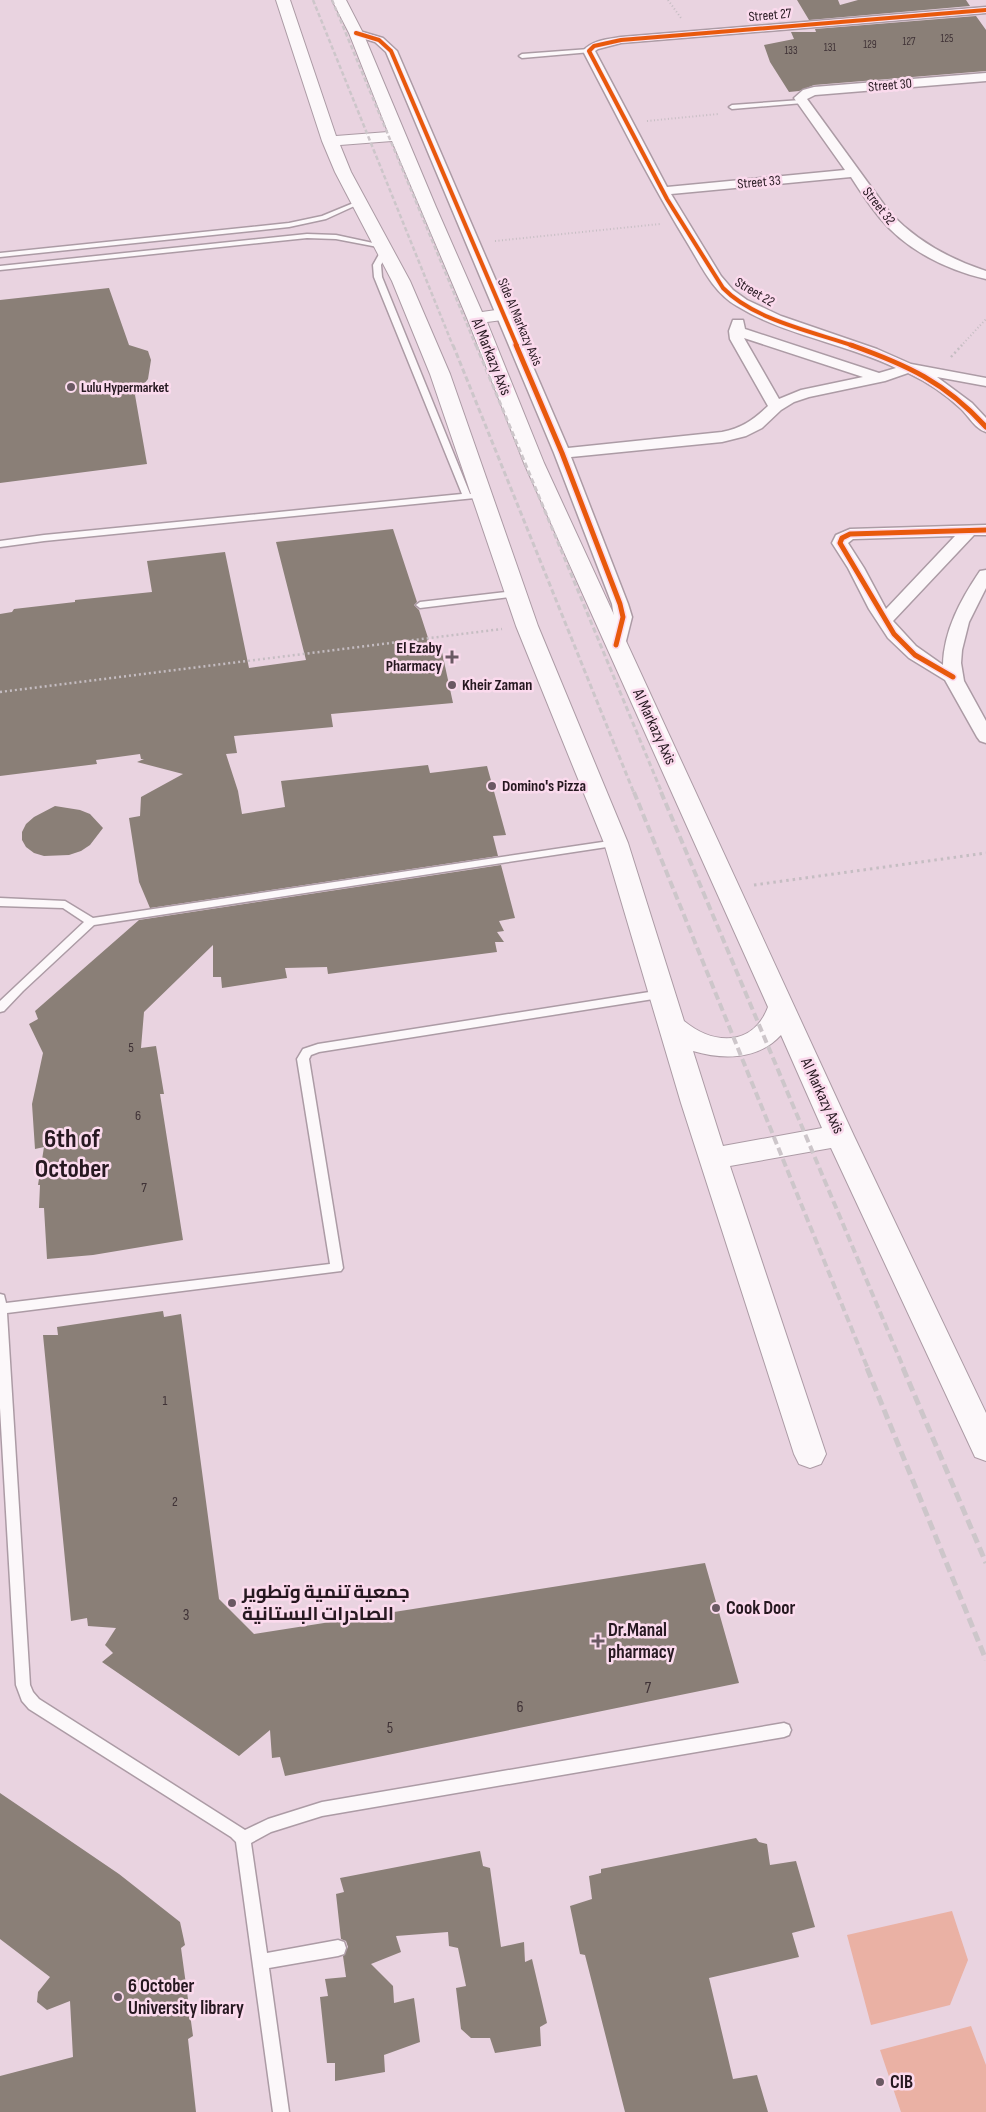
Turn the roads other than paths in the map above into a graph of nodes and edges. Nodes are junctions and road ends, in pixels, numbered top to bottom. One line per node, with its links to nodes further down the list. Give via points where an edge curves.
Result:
1 (283, 0): 11 (main road)
2 (342, 1): 4 (main road, Al Markazy Axis)
3 (986, 10): 5 (street, Street 27, via 621,40 594,46)
4 (356, 33): 10 (main road, Al Markazy Axis); 20 (street, Side Al Markazy Axis, via 379,40 391,51)
5 (589, 51): 6 (lane); 13 (street, Street 22)
6 (522, 56)
7 (986, 77): 8 (street, Street 30, via 814,91 802,95)
8 (801, 102): 9 (lane); 12 (street, Street 32)
9 (732, 107)
10 (397, 136): 11 (main road); 21 (main road, Al Markazy Axis)
11 (330, 141): 14 (main road)
12 (854, 174): 13 (street, Street 33); 18 (street, Street 32, via 899,231 944,260)
13 (664, 191): 19 (street, Street 22, via 716,277 728,293)
14 (358, 203): 15 (main road); 16 (lane, via 324,218 295,224)
15 (384, 248): 17 (lane, via 336,237 307,236); 29 (main road, via 430,350)
16 (0, 255)
17 (0, 268)
18 (986, 275)
19 (751, 307): 22 (street, via 743,314); 23 (street, Street 22)
20 (503, 315): 21 (main road); 28 (street, Side Al Markazy Axis)
21 (476, 318): 36 (main road, Al Markazy Axis, via 530,456)
22 (736, 331): 24 (street); 26 (street, via 737,339)
23 (911, 368): 24 (street); 25 (street); 27 (street, Street 22, via 953,393)
24 (880, 378): 26 (street, via 806,393)
25 (986, 382)
26 (776, 407): 28 (street, via 757,426 741,433)
27 (986, 427)
28 (562, 453): 36 (street, Side Al Markazy Axis, via 620,604 623,618)
29 (475, 496): 31 (lane); 33 (main road)
30 (978, 530): 35 (street); 35 (street, via 850,534 842,538 840,543)
31 (0, 544)
32 (986, 574): 37 (street, via 964,610 957,631)
33 (515, 594): 34 (lane); 39 (main road)
34 (420, 606)
35 (885, 620): 37 (street, via 904,645 925,662)
36 (616, 645): 43 (main road, Al Markazy Axis)
37 (953, 676): 38 (street)
38 (986, 737)
39 (616, 843): 41 (lane); 42 (main road)
40 (0, 902): 41 (lane, via 65,905)
41 (91, 922): 44 (lane)
42 (662, 994): 45 (main road); 48 (lane, via 307,1052 303,1059 337,1268)
43 (781, 1007): 45 (main road, via 779,1021 771,1032 757,1042 740,1047 702,1044 685,1037); 46 (main road, Al Markazy Axis)
44 (0, 1008)
45 (672, 1026): 47 (main road)
46 (840, 1136): 47 (main road); 49 (main road, Al Markazy Axis)
47 (714, 1158): 50 (main road)
48 (0, 1305): 52 (lane, via 21,1674 28,1696 34,1704)
49 (986, 1447)
50 (810, 1454)
51 (784, 1730): 52 (lane, via 322,1809 268,1826)
52 (243, 1839): 54 (lane)
53 (338, 1948): 54 (lane)
54 (260, 1962): 55 (lane)
55 (281, 2112)

